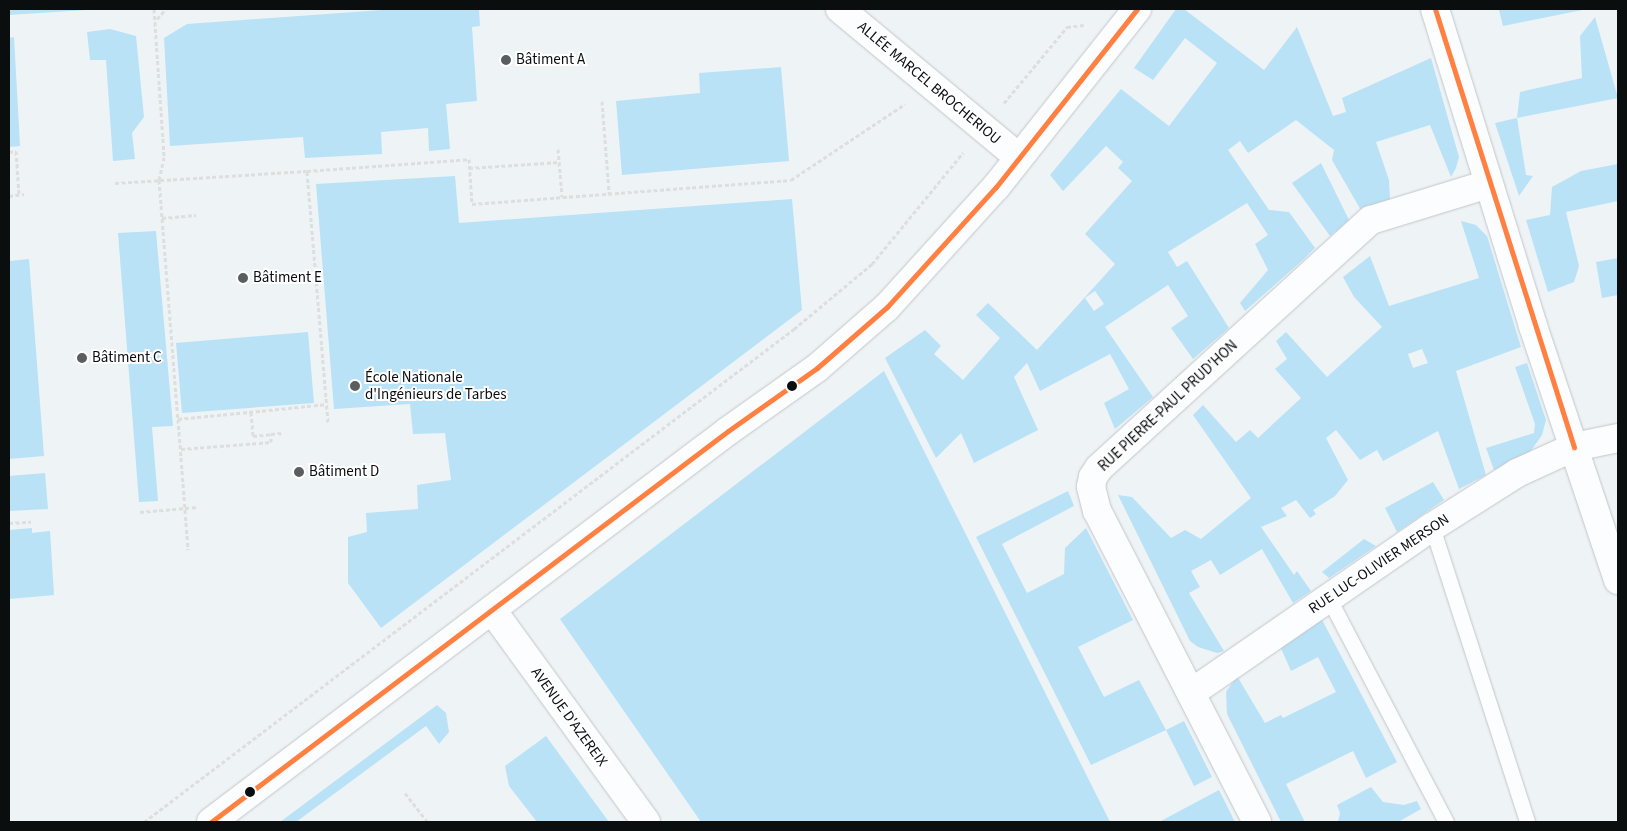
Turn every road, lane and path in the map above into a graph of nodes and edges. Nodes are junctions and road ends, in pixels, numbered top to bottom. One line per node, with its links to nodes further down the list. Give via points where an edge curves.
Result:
1 (154, 9): 6 (path)
2 (166, 9): 6 (path)
3 (840, 9): 7 (street, ALLÉE MARCEL BROCHERIOU)
4 (1435, 9): 18 (street)
5 (1133, 15): 9 (path, via 1067,27); 12 (street)
6 (157, 20): 16 (path, via 164,157)
7 (932, 86): 9 (street, ALLÉE MARCEL BROCHERIOU); 19 (path, via 791,180)
8 (602, 101): 19 (path)
9 (984, 127): 12 (street, ALLÉE MARCEL BROCHERIOU); 45 (path, via 872,264 839,293)
10 (558, 148): 13 (path)
11 (9, 152): 20 (path, via 16,151 21,194)
12 (1018, 157): 42 (street, via 887,307 817,368 728,431)
13 (559, 162): 14 (path); 21 (path)
14 (469, 168): 15 (path, via 469,159); 21 (path, via 472,204)
15 (307, 170): 16 (path); 24 (path)
16 (159, 180): 17 (path); 23 (path)
17 (115, 183)
18 (1488, 184): 31 (street); 43 (street, RUE PIERRE-PAUL PRUD'HON, via 1371,220 1098,468 1091,487 1097,511)
19 (609, 193): 21 (path)
20 (9, 196)
21 (562, 197)
22 (196, 215): 23 (path)
23 (162, 218): 26 (path)
24 (327, 404): 25 (path); 27 (path)
25 (251, 412): 26 (path); 29 (path, via 253,436)
26 (178, 419): 32 (path)
27 (328, 422)
28 (282, 433): 29 (path)
29 (271, 434): 32 (path, via 272,442)
30 (1618, 438): 31 (street, RUE LUC-OLIVIER MERSON)
31 (1574, 447): 38 (street, RUE LUC-OLIVIER MERSON, via 1517,473); 40 (street)
32 (180, 449): 34 (path)
33 (198, 507): 34 (path)
34 (185, 508): 35 (path); 39 (path)
35 (140, 512)
36 (31, 522): 37 (path)
37 (9, 523)
38 (1432, 526): 41 (street, RUE LUC-OLIVIER MERSON); 51 (lane)
39 (188, 550)
40 (1618, 580)
41 (1328, 597): 43 (street, RUE LUC-OLIVIER MERSON); 50 (lane)
42 (492, 610): 46 (street); 48 (street, AVENUE D'AZEREIX)
43 (1191, 693): 49 (street, RUE PIERRE-PAUL PRUD'HON)
44 (405, 793): 47 (path)
45 (144, 822)
46 (211, 822)
47 (428, 822)
48 (646, 822)
49 (1257, 822)
50 (1446, 822)
51 (1527, 822)

